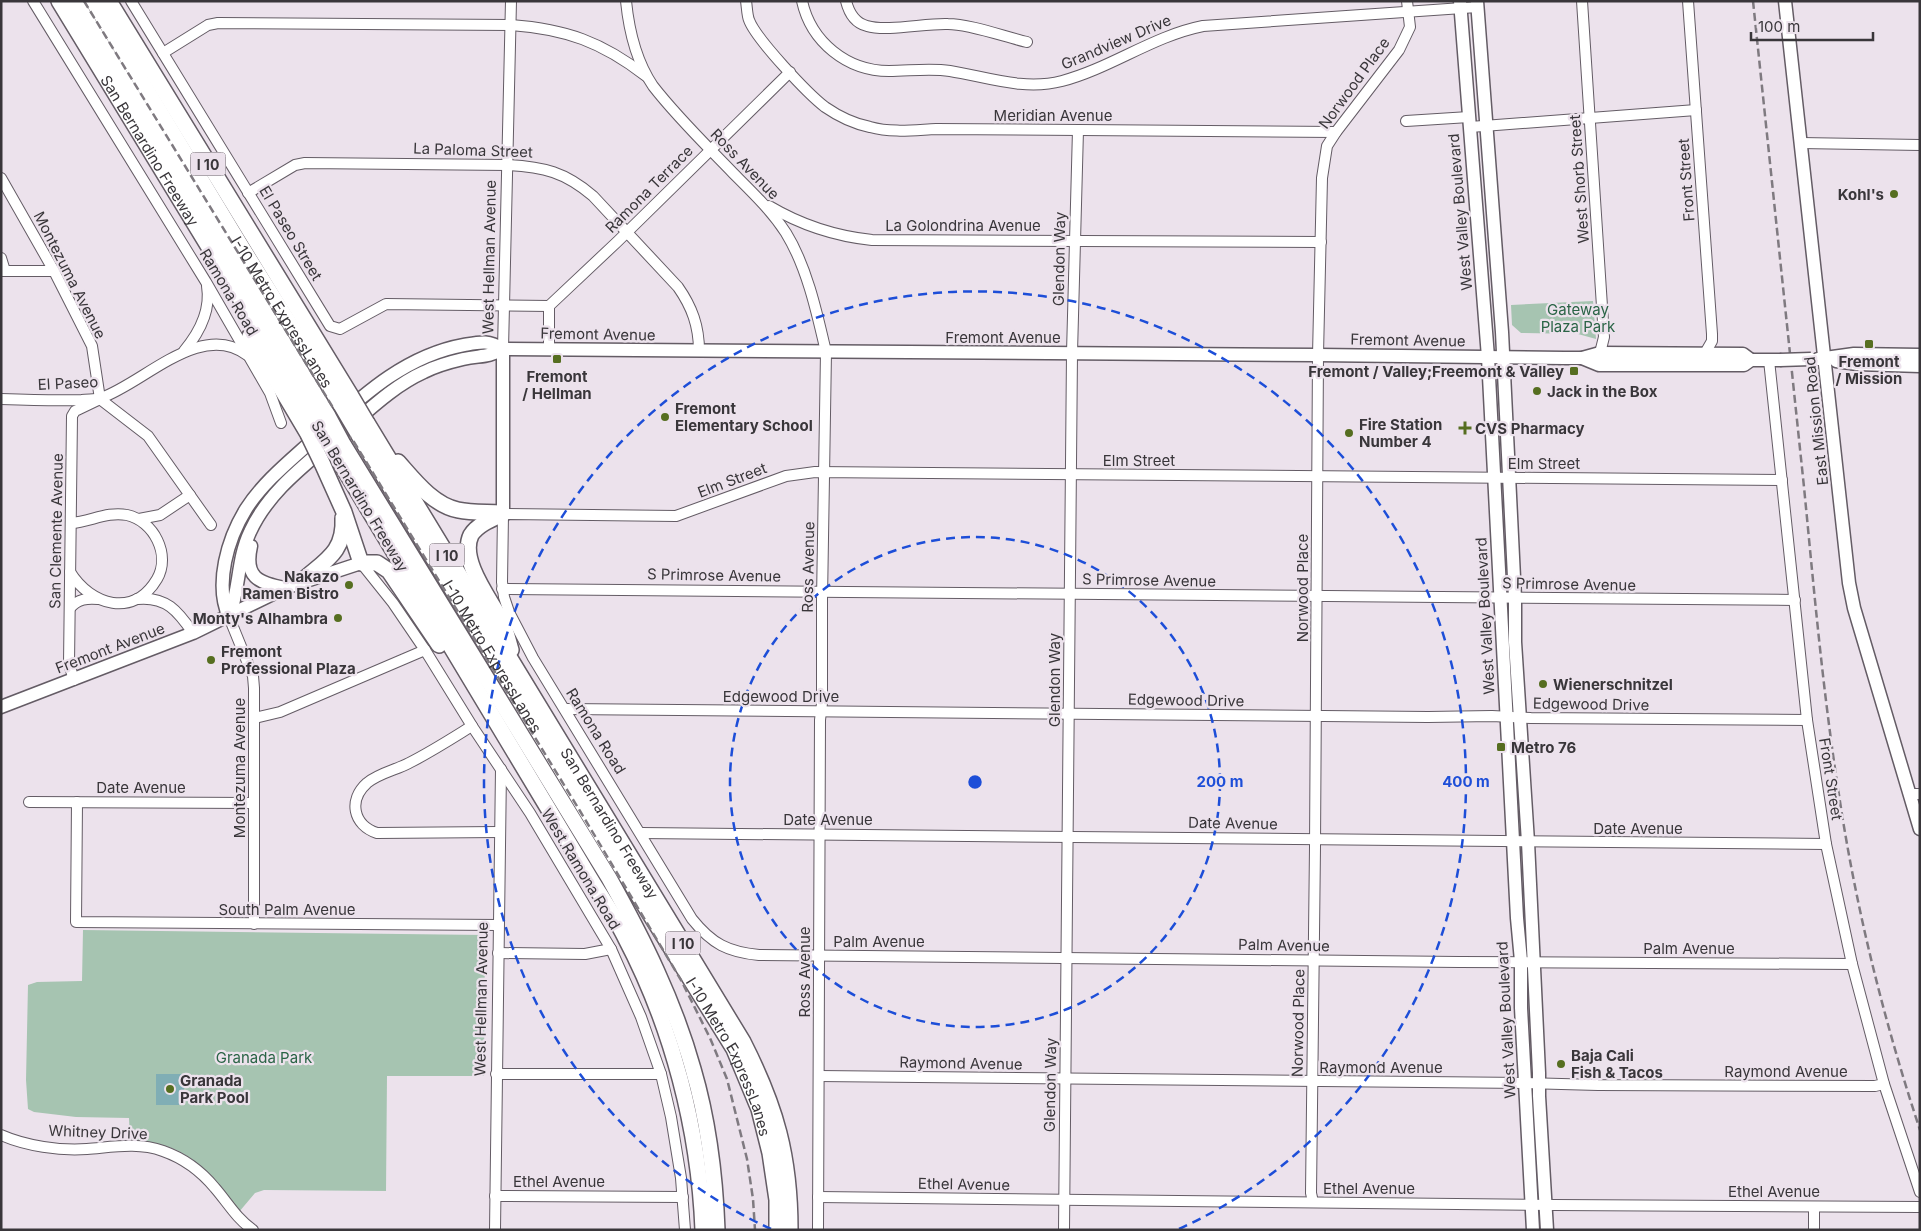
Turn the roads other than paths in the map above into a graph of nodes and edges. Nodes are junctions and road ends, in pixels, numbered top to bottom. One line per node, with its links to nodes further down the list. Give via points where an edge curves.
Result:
1 (34, 1): 43 (street, Ramona Road)
2 (59, 1): 70 (highway, San Bernardino Freeway)
3 (76, 1): 70 (highway, I-10 Metro ExpressLanes)
4 (93, 1): 44 (highway, I-10 Metro ExpressLanes)
5 (109, 1): 47 (highway, I 10)
6 (131, 1): 20 (street, El Paseo Street)
7 (511, 1): 18 (street, West Hellman Avenue)
8 (626, 1): 22 (street, Ross Avenue, via 635,51)
9 (746, 1): 21 (street, Meridian Avenue, via 750,21 771,52)
10 (802, 1): 17 (street, Grandview Drive, via 814,32 826,46 856,66 889,71 947,70 1021,85 1040,85 1077,76 1183,30)
11 (846, 1): 19 (street, via 855,19 866,26 951,24)
12 (1582, 1): 24 (street, West Shorb Street)
13 (1688, 1): 23 (street, Front Street)
14 (1785, 1): 30 (main road, East Mission Road)
15 (1477, 4): 16 (street, Grandview Drive); 27 (main road, West Valley Boulevard)
16 (1460, 5): 17 (street, Grandview Drive); 26 (main road, West Valley Boulevard)
17 (1408, 6): 29 (street, Norwood Place, via 1410,27 1399,50)
18 (511, 25): 20 (street, via 218,23 208,25); 22 (street, via 539,27 580,37 616,55); 33 (street, West Hellman Avenue)
19 (1027, 42)
20 (163, 53): 35 (street, El Paseo Street)
21 (790, 72): 28 (street, Meridian Avenue, via 825,106 870,128 894,131); 32 (street, Ramona Terrace)
22 (647, 77): 32 (street, Ross Avenue)
23 (1696, 110): 24 (street); 56 (street, Front Street, via 1712,334)
24 (1590, 117): 27 (street); 54 (street, West Shorb Street, via 1604,337)
25 (1406, 121): 26 (street)
26 (1469, 122): 27 (street); 59 (main road, West Valley Boulevard)
27 (1486, 126): 60 (main road, West Valley Boulevard)
28 (1078, 130): 29 (street, Meridian Avenue); 38 (street, Glendon Way)
29 (1336, 132): 39 (street, Norwood Place, via 1324,159)
30 (1800, 142): 31 (street); 62 (main road, East Mission Road)
31 (1920, 145)
32 (711, 149): 36 (street, Ross Avenue); 37 (street, Ramona Terrace)
33 (508, 165): 35 (street, La Paloma Street, via 305,163 295,165); 37 (street, La Paloma Street, via 544,168 569,178 593,196); 45 (street, West Hellman Avenue)
34 (1, 178): 42 (street, Montezuma Avenue)
35 (248, 193): 45 (street, El Paseo Street, via 326,320 335,329 345,327 386,304)
36 (763, 203): 38 (street, La Golondrina Avenue, via 784,216 843,237 872,240); 52 (street, Ross Avenue, via 787,234 800,264 819,318)
37 (627, 231): 46 (street, Ramona Terrace); 51 (street, La Paloma Street, via 685,297 696,322)
38 (1074, 240): 39 (street, La Golondrina Avenue); 53 (street, Glendon Way)
39 (1321, 242): 55 (street, Norwood Place)
40 (1, 258): 41 (street)
41 (3, 271): 42 (street)
42 (54, 271): 66 (street, Montezuma Avenue, via 92,346)
43 (206, 282): 50 (street, El Paseo, via 206,312); 58 (street, Ramona Road)
44 (274, 299): 47 (highway); 68 (highway, I-10 Metro ExpressLanes)
45 (504, 304): 46 (street); 48 (street, West Hellman Avenue)
46 (549, 306): 49 (street)
47 (307, 327): 68 (highway, I 10)
48 (503, 349): 49 (main road, Fremont Avenue); 82 (main road, West Hellman Avenue); 84 (main road, Fremont Avenue, via 491,356 464,359 434,368 393,390 285,483); 108 (main road, Fremont Avenue, via 491,342 459,346 431,354 403,368 352,405 268,481 245,510 230,546 222,597)
49 (549, 349): 51 (main road, Fremont Avenue)
50 (184, 351): 58 (street, El Paseo, via 208,345 221,346); 66 (street, El Paseo)
51 (699, 351): 52 (main road, Fremont Avenue)
52 (826, 352): 53 (main road, Fremont Avenue); 73 (street, Ross Avenue)
53 (1072, 353): 55 (main road, Fremont Avenue); 74 (street, Glendon Way)
54 (1600, 353): 56 (main road); 61 (main road)
55 (1318, 354): 59 (main road, Fremont Avenue); 75 (street, Norwood Place)
56 (1704, 355): 63 (main road, via 1743,354)
57 (1920, 355): 62 (main road, via 1854,354)
58 (250, 357): 69 (street, Ramona Road, via 270,393)
59 (1488, 358): 60 (main road, Fremont Avenue); 76 (main road, West Valley Boulevard)
60 (1503, 358): 61 (main road, Fremont Avenue); 77 (main road, West Valley Boulevard)
61 (1582, 358): 63 (main road, via 1599,364 1744,365)
62 (1826, 359): 64 (main road, bridge); 65 (main road, via 1857,364); 125 (main road, East Mission Road, via 1856,616)
63 (1751, 360): 64 (main road)
64 (1774, 360): 78 (street, Front Street)
65 (1920, 366)
66 (100, 398): 67 (street, El Paseo); 79 (street, via 148,436); 80 (street, San Clemente Avenue, via 72,416)
67 (1, 399)
68 (346, 401): 71 (highway, I-10 Metro ExpressLanes, bridge)
69 (281, 423)
70 (318, 425): 72 (highway, San Bernardino Freeway, bridge); 81 (highway, bridge, via 322,463)
71 (366, 430): 82 (highway, via 425,492 439,502 457,510); 111 (highway, San Bernardino Freeway / I 10); 174 (highway, I-10 Metro ExpressLanes, via 601,835 734,1049 758,1109 770,1153)
72 (339, 448): 90 (highway, I-10 Metro ExpressLanes); 98 (highway, San Bernardino Freeway)
73 (824, 473): 74 (street, Elm Street); 82 (street, Elm Street, via 786,476 676,516); 97 (street, Ross Avenue)
74 (1070, 475): 75 (street, Elm Street); 99 (street, Glendon Way)
75 (1318, 476): 76 (street, Elm Street); 100 (street, Norwood Place)
76 (1494, 478): 77 (street, Elm Street); 101 (main road, West Valley Boulevard)
77 (1508, 478): 78 (street, Elm Street); 102 (main road, West Valley Boulevard)
78 (1782, 480): 105 (street, Front Street)
79 (190, 495): 83 (street); 88 (street)
80 (71, 504): 85 (street, via 82,516); 87 (street, San Clemente Avenue)
81 (342, 506): 91 (highway); 94 (highway, via 342,535 336,550 327,562)
82 (503, 514): 96 (street, Ramona Road); 111 (highway, via 475,530 468,552 478,581 502,623)
83 (160, 515): 86 (street); 89 (street)
84 (258, 516): 95 (main road, via 249,559 252,572 264,584); 108 (main road, Fremont Avenue, via 243,550)
85 (94, 518): 86 (street, via 115,514); 87 (street)
86 (140, 519): 89 (street)
87 (71, 523): 92 (street, San Clemente Avenue)
88 (211, 525)
89 (155, 533): 93 (street, via 161,558)
90 (404, 541): 98 (highway); 149 (highway, I-10 Metro ExpressLanes, via 628,913 668,998)
91 (360, 563): 94 (main road); 110 (street, West Ramona Road, via 397,608); 124 (highway, via 377,564 389,571)
92 (70, 572): 103 (street, via 81,588); 107 (street, San Clemente Avenue)
93 (158, 578): 104 (street); 106 (street, via 158,592)
94 (301, 582): 95 (main road)
95 (285, 588): 108 (main road)
96 (502, 589): 97 (street, S Primrose Avenue); 114 (street, Ramona Road, via 509,612)
97 (822, 591): 99 (street, S Primrose Avenue); 115 (street, Ross Avenue)
98 (419, 594): 124 (highway, San Bernardino Freeway)
99 (1069, 594): 100 (street, S Primrose Avenue); 116 (street, Glendon Way)
100 (1317, 596): 101 (street, S Primrose Avenue); 117 (street, Norwood Place)
101 (1500, 597): 102 (street, S Primrose Avenue); 118 (main road, West Valley Boulevard)
102 (1515, 598): 105 (street, S Primrose Avenue); 120 (main road, West Valley Boulevard)
103 (99, 599): 104 (street, via 118,604); 107 (street, via 82,599)
104 (137, 599): 106 (street)
105 (1795, 600): 121 (street, Front Street)
106 (163, 601): 109 (street, via 181,615)
107 (70, 608): 112 (street, San Clemente Avenue, via 69,664)
108 (229, 616): 109 (main road, Fremont Avenue); 119 (street, Montezuma Avenue, via 253,676)
109 (193, 633): 112 (main road, Fremont Avenue)
110 (425, 650): 119 (street, via 280,712); 122 (street, West Ramona Road)
111 (520, 676): 175 (highway, San Bernardino Freeway / I 10, via 759,1073 782,1141)
112 (74, 680): 113 (main road, Fremont Avenue)
113 (1, 707)
114 (564, 709): 115 (street, Edgewood Drive); 131 (street, Ramona Road)
115 (821, 711): 116 (street, Edgewood Drive); 132 (street, Ross Avenue)
116 (1068, 714): 117 (street, Edgewood Drive); 133 (street, Glendon Way)
117 (1316, 716): 118 (street, Edgewood Drive); 134 (street, Norwood Place)
118 (1508, 717): 120 (street, Edgewood Drive); 135 (main road, West Valley Boulevard)
119 (255, 718): 128 (street, Montezuma Avenue)
120 (1521, 718): 121 (street, Edgewood Drive); 136 (main road, West Valley Boulevard)
121 (1807, 720): 137 (street, Front Street)
122 (472, 726): 123 (street, West Ramona Road); 130 (street, via 407,764 368,782 356,798 356,816 368,830 377,833)
123 (501, 769): 130 (street, West Hellman Avenue); 141 (street, West Ramona Road)
124 (529, 776): 148 (highway, San Bernardino Freeway, via 625,937)
125 (1915, 794): 129 (main road, East Mission Road)
126 (29, 802): 127 (street, Date Avenue)
127 (77, 802): 128 (street, Date Avenue); 138 (street, South Palm Avenue, via 76,922)
128 (254, 803): 138 (street, Montezuma Avenue)
129 (1920, 828)
130 (499, 832): 139 (street, West Hellman Avenue)
131 (641, 833): 132 (street, Date Avenue); 140 (street, Ramona Road, via 692,919)
132 (820, 834): 133 (street, Date Avenue); 143 (street, Ross Avenue)
133 (1067, 837): 134 (street, Date Avenue); 144 (street, Glendon Way)
134 (1314, 839): 135 (street, Date Avenue); 145 (street, Norwood Place)
135 (1513, 842): 136 (street, Date Avenue); 146 (main road, West Valley Boulevard)
136 (1528, 842): 137 (street, Date Avenue); 146 (main road, West Valley Boulevard)
137 (1826, 844): 147 (street, Front Street)
138 (254, 924): 139 (street, South Palm Avenue)
139 (498, 925): 142 (street, West Hellman Avenue)
140 (718, 944): 143 (street, Palm Avenue, via 752,954)
141 (611, 949): 142 (street, via 585,954); 151 (street, West Ramona Road, via 641,1016)
142 (498, 953): 150 (street, West Hellman Avenue)
143 (820, 955): 144 (street, Palm Avenue); 152 (street, Ross Avenue)
144 (1066, 957): 145 (street, Palm Avenue); 153 (street, Glendon Way)
145 (1313, 960): 146 (street, Palm Avenue); 154 (street, Norwood Place)
146 (1528, 962): 147 (street, Palm Avenue); 155 (main road, West Valley Boulevard, via 1521,1008); 156 (main road, West Valley Boulevard)
147 (1852, 964): 157 (street, Front Street)
148 (666, 1033): 149 (highway); 172 (highway, San Bernardino Freeway, via 691,1127)
149 (693, 1068): 173 (highway, I-10 Metro ExpressLanes, via 712,1166)
150 (496, 1074): 151 (street); 160 (street, West Hellman Avenue)
151 (661, 1074): 161 (street, West Ramona Road)
152 (819, 1076): 153 (street, Raymond Avenue); 162 (street, Ross Avenue)
153 (1065, 1079): 154 (street, Raymond Avenue); 163 (street, Glendon Way)
154 (1312, 1081): 155 (street, Raymond Avenue); 164 (street, Norwood Place)
155 (1525, 1083): 156 (street, Raymond Avenue); 165 (main road, West Valley Boulevard)
156 (1540, 1083): 157 (street, Raymond Avenue); 166 (main road, West Valley Boulevard, via 1538,1096)
157 (1884, 1084): 159 (street, Front Street)
158 (1, 1135): 169 (street, Whitney Drive, via 63,1148 130,1145 162,1151 191,1165 203,1175 237,1217)
159 (1920, 1192)
160 (495, 1196): 161 (street, Ethel Avenue); 170 (street, West Hellman Avenue)
161 (683, 1197): 171 (street, West Ramona Road)
162 (818, 1197): 163 (street, Ethel Avenue); 176 (street)
163 (1064, 1200): 164 (street, Ethel Avenue); 177 (street, Glendon Way)
164 (1313, 1202): 165 (street, Ethel Avenue)
165 (1532, 1205): 166 (street, Ethel Avenue); 178 (main road, West Valley Boulevard)
166 (1546, 1205): 167 (street, Ethel Avenue); 179 (main road, West Valley Boulevard)
167 (1814, 1207): 168 (street, Ethel Avenue); 180 (street)
168 (1920, 1207)
169 (253, 1230)
170 (495, 1230)
171 (685, 1230)
172 (703, 1230)
173 (717, 1230)
174 (778, 1230)
175 (790, 1230)
176 (818, 1230)
177 (1064, 1230)
178 (1533, 1230)
179 (1547, 1230)
180 (1814, 1230)

